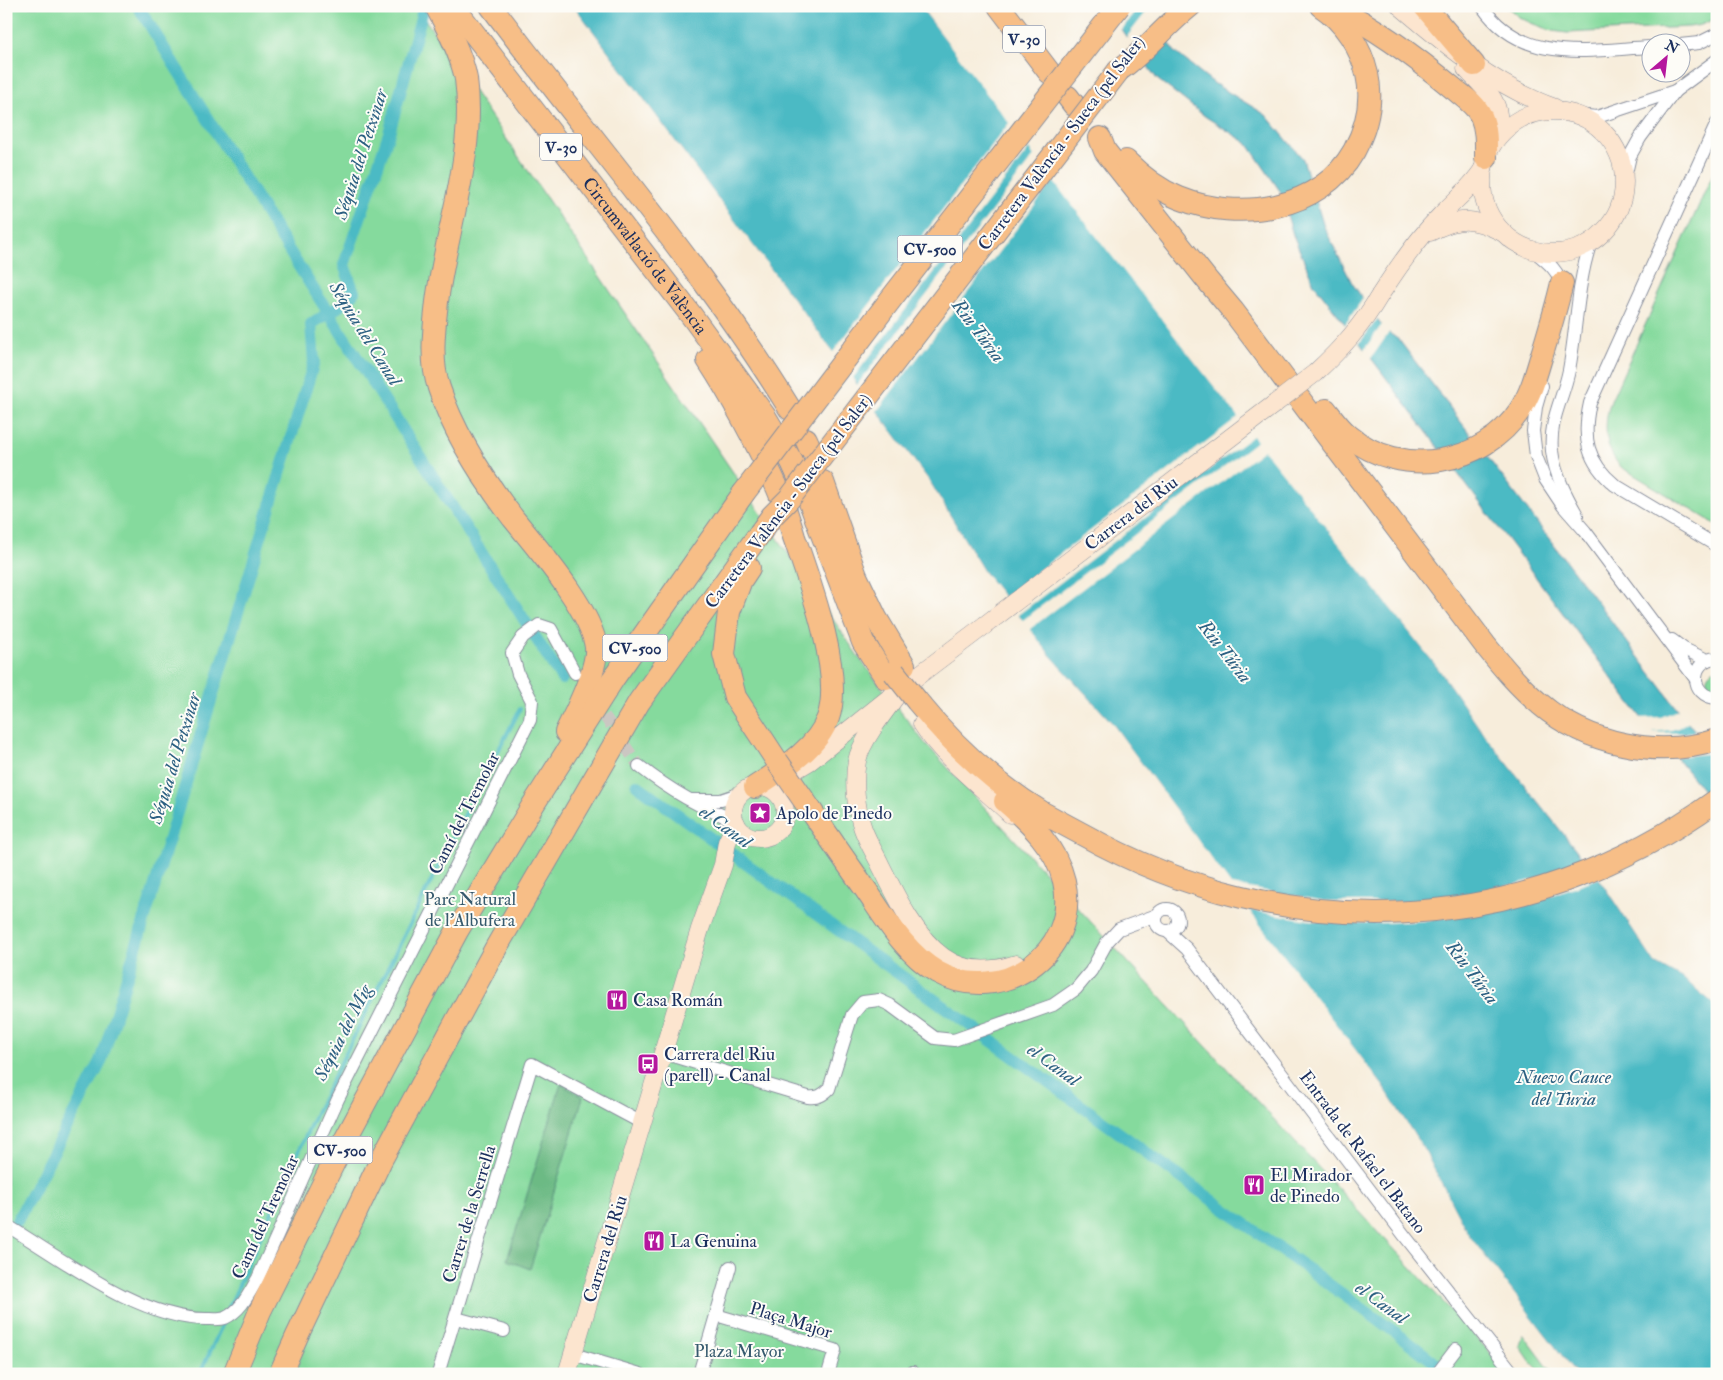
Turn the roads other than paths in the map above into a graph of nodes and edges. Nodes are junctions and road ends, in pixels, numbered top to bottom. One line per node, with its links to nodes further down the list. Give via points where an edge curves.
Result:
1 (436, 6): 50 (highway, via 451,35 466,78 468,126 435,322 434,358 438,385 448,414 474,460 512,516 564,582 594,636 596,648 590,679 568,728 544,769)
2 (454, 6): 30 (highway, Circumval·lació de València / V-30)
3 (490, 6): 31 (highway, Circumval·lació de València / V-30, via 730,317)
4 (999, 6): 18 (highway, V-30)
5 (1119, 6): 50 (highway, Carretera València - Sueca (pel Saler) / CV-500, bridge, via 743,494 613,679)
6 (1321, 6): 24 (highway, via 1338,21 1359,50 1365,64 1369,92 1367,120 1358,145 1343,167 1325,185 1295,201 1271,207 1232,210 1177,198 1138,172 1096,134)
7 (1333, 6): 22 (highway, via 1402,49 1474,107 1486,132)
8 (1400, 6): 12 (street, Carrera del Riu)
9 (1424, 6): 17 (highway)
10 (1482, 6): 15 (street, via 1508,34 1537,47 1568,51)
11 (1179, 9): 34 (highway, Carretera València - Sueca (pel Saler) / CV-500, bridge, via 1137,57 1119,70 789,499 772,516)
12 (1433, 34): 17 (street, Carrera del Riu); 22 (street, Carrera del Riu, via 1496,104 1499,124)
13 (1717, 34): 14 (street)
14 (1690, 44)
15 (1640, 47)
16 (1717, 60): 19 (street)
17 (1474, 65): 20 (street, Carrera del Riu, via 1536,102)
18 (1049, 72)
19 (1676, 91): 20 (street, via 1597,117); 23 (street, via 1640,138 1630,156)
20 (1571, 114): 22 (street, via 1538,112 1524,117 1501,133); 23 (street, via 1590,121 1610,140 1618,153)
21 (1717, 123): 35 (street, via 1590,403 1586,440 1604,476 1615,486)
22 (1487, 158): 25 (street, via 1482,183 1484,197 1495,223); 26 (street, Carrera del Riu, via 1476,181)
23 (1624, 182): 27 (street, via 1615,216)
24 (1142, 199): 29 (highway, via 1250,310 1337,425 1365,447 1395,460 1426,462 1463,455 1492,440 1515,418 1531,390); 43 (highway, via 1233,311 1504,668 1540,704 1560,720 1599,738 1642,747 1692,746)
25 (1505, 233): 26 (street, Carrera del Riu, via 1479,221 1461,220); 28 (street)
26 (1423, 236): 40 (street, Carrera del Riu, bridge, via 1399,265 1366,318 1315,373)
27 (1590, 242): 28 (street, via 1554,252); 33 (street, via 1568,372 1552,430 1552,452 1558,475)
28 (1530, 248): 29 (street, via 1550,264)
29 (1562, 283): 33 (street, via 1563,311 1536,407 1534,444 1544,479 1562,506)
30 (668, 287): 40 (highway, Circumval·lació de València / V-30, via 764,415 792,462 863,642); 46 (highway, via 682,320 712,366 778,489 804,565 830,661 832,699 828,718 820,732 789,764)
31 (790, 409)
32 (822, 482): 40 (highway, via 856,576)
33 (1585, 531): 36 (street)
34 (762, 539): 42 (highway, bridge, via 729,612 724,654 735,697 895,933 915,955 937,972 959,981 982,984 1010,978 1035,964 1057,936 1065,910 1064,881 1056,858 1024,818); 64 (highway, Carretera València - Sueca (pel Saler) / CV-500, via 639,702 497,946 381,1160)
35 (1717, 546)
36 (1662, 632): 37 (street, via 1684,649); 39 (street)
37 (1714, 659): 39 (street, via 1699,667)
38 (575, 673): 56 (street, Camí del Tremolar, via 551,629 539,625 523,637 512,654 532,701 530,720 338,1098 243,1305 224,1319 192,1319 153,1309 113,1291)
39 (1696, 678): 41 (street, via 1700,691)
40 (905, 686): 42 (highway); 42 (street, via 869,734 857,760 856,796 863,828 907,913 935,950 955,964 977,970 1015,964 1038,949 1053,926 1059,896 1055,874 1036,840 933,742); 44 (street, Carrera del Riu); 48 (highway, via 943,716 980,755 1015,785 1073,829 1146,867 1189,883 1288,907 1336,912 1396,912 1464,906 1511,897 1608,864 1671,832)
41 (1717, 698)
42 (922, 724)
43 (1715, 740)
44 (810, 762): 46 (street, Carrera del Riu); 49 (street, Carrera del Riu)
45 (639, 766): 47 (street, via 661,784)
46 (754, 789): 47 (street, via 721,800); 49 (street, via 777,794); 51 (street, via 734,806)
47 (691, 800): 51 (street)
48 (1717, 800)
49 (784, 804): 52 (street, via 784,821 780,828 764,838)
50 (533, 805): 63 (highway, Carretera València - Sueca (pel Saler) / CV-500, via 458,931 344,1142 260,1311)
51 (735, 821): 52 (street, via 742,832); 53 (street, Carrera del Riu)
52 (751, 837): 53 (street)
53 (732, 845): 54 (street, Carrera del Riu, via 700,929)
54 (663, 1053): 55 (street, Carrera del Riu); 71 (street, Entrada de Rafael el Batano, via 816,1098 829,1089 852,1015 863,1002 879,1000 936,1038 954,1040 1053,1005 1076,989 1119,929 1133,924 1165,924)
55 (642, 1123): 59 (street, Carrer de la Serrella, via 532,1064); 62 (street, Carrera del Riu)
56 (6, 1225)
57 (730, 1267): 58 (street)
58 (716, 1315): 68 (street); 69 (street, Plaça Major, via 835,1350)
59 (456, 1318): 60 (street); 65 (street, Carrer de la Serrella)
60 (504, 1332)
61 (1453, 1353): 70 (street)
62 (574, 1354): 66 (street, Carrera del Riu); 67 (street)
63 (234, 1374)
64 (280, 1374)
65 (438, 1374)
66 (567, 1374)
67 (640, 1374)
68 (699, 1374)
69 (828, 1374)
70 (1437, 1374)
71 (1514, 1374)

